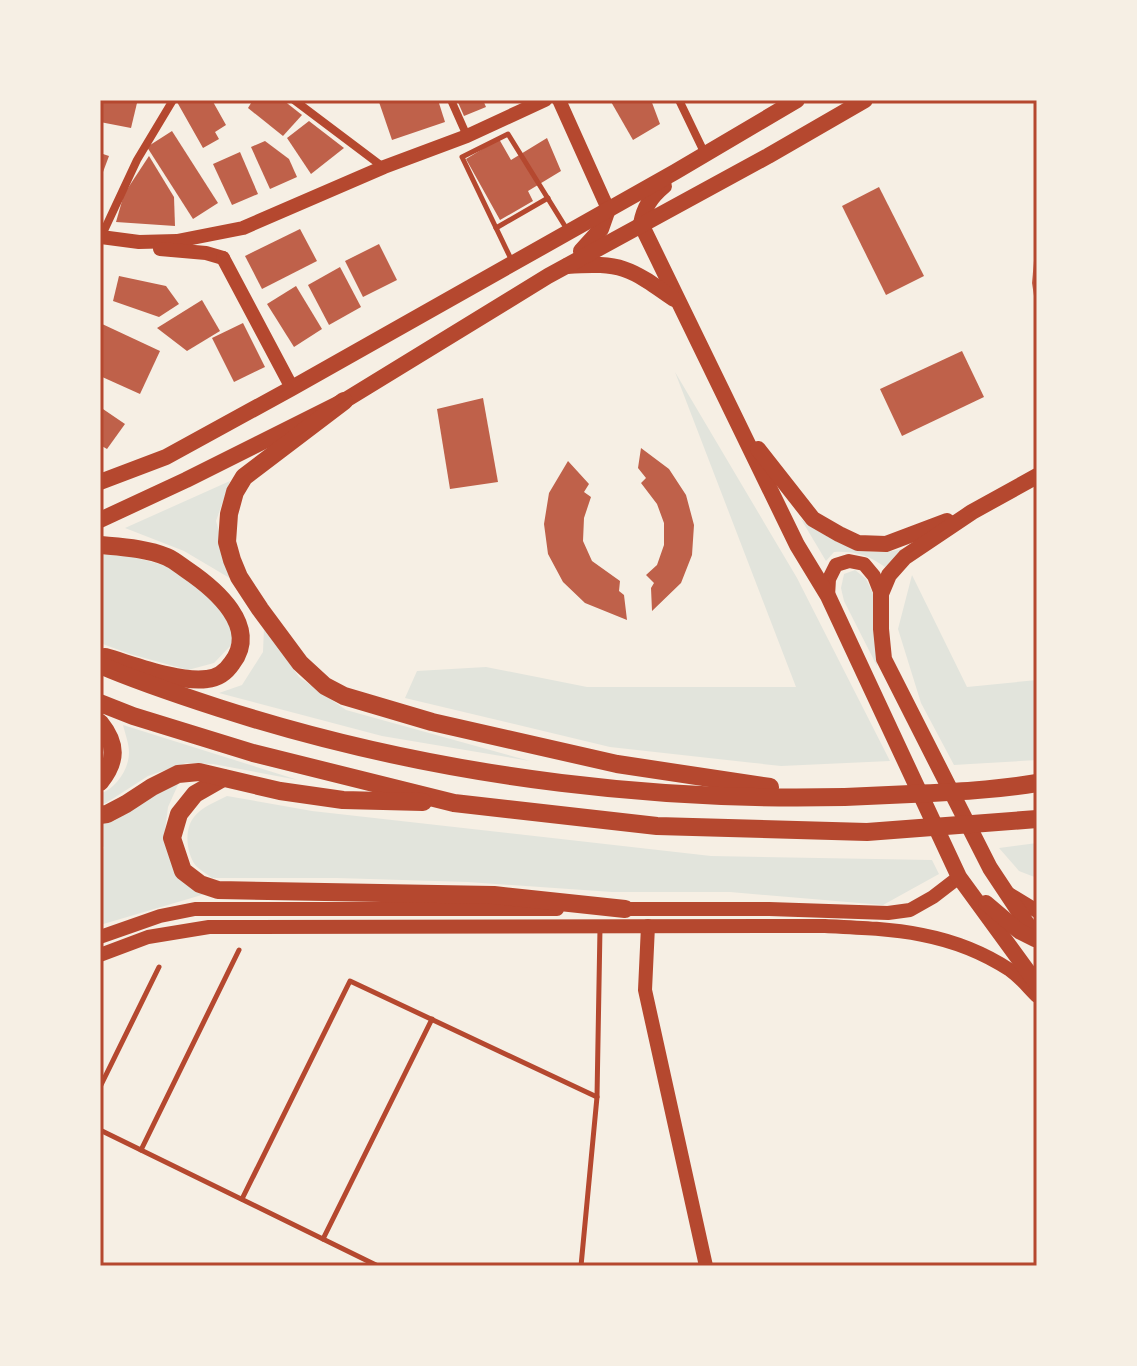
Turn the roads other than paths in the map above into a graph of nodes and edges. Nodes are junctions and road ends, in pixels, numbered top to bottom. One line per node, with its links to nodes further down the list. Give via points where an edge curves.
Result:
1 (173, 100): 19 (street)
2 (294, 100): 11 (street)
3 (451, 100): 9 (street)
4 (545, 100): 9 (street)
5 (559, 100): 14 (street)
6 (679, 100): 10 (street)
7 (797, 100): 10 (main road)
8 (865, 100): 15 (main road)
9 (467, 136): 11 (street)
10 (705, 154): 12 (main road)
11 (384, 167): 16 (street)
12 (675, 172): 14 (main road); 15 (main road, via 652,195)
13 (548, 198): 17 (lane); 17 (lane, via 508,134 462,157); 18 (lane)
14 (608, 209): 18 (main road); 22 (main road, via 601,229)
15 (641, 224): 22 (main road); 23 (main road)
16 (243, 228): 19 (street, via 177,241); 20 (street, via 229,238)
17 (496, 228): 21 (lane)
18 (569, 232): 21 (main road)
19 (100, 237): 20 (street)
20 (223, 258): 24 (street)
21 (513, 263): 24 (main road)
22 (565, 266): 23 (main road, via 623,267); 25 (main road)
23 (677, 301): 26 (main road)
24 (292, 388): 28 (main road, via 166,457)
25 (344, 401): 30 (main road); 41 (highway, via 244,477 227,529 239,577 300,663 325,686 432,722 617,764)
26 (735, 419): 29 (main road, via 813,519 858,543 886,544); 33 (main road)
27 (1037, 476): 29 (main road)
28 (100, 482)
29 (972, 512): 32 (main road, via 905,557)
30 (100, 520)
31 (100, 545): 34 (highway, via 167,557 223,600 241,630 234,661 209,679 187,679)
32 (881, 594): 33 (street, via 864,564 849,561 836,565); 46 (main road, via 884,659 990,868)
33 (828, 596): 45 (main road)
34 (100, 656)
35 (100, 665): 41 (highway, via 256,719 453,766 652,792)
36 (100, 703): 42 (highway, via 253,753)
37 (100, 723): 39 (highway, via 114,749)
38 (223, 778): 42 (highway, via 343,800); 43 (highway, via 178,774); 48 (highway, via 195,794 179,814 172,838 183,871 218,890 494,895)
39 (100, 782)
40 (1037, 783): 41 (highway)
41 (852, 798)
42 (454, 803): 44 (highway, via 657,826 867,832)
43 (100, 815)
44 (1028, 820)
45 (959, 877): 48 (street, via 910,910 888,913); 53 (main road, via 1019,931); 57 (main road)
46 (1009, 894): 47 (lane); 49 (street); 53 (main road)
47 (1037, 904)
48 (625, 909): 52 (street, via 195,909)
49 (1037, 911)
50 (600, 926): 51 (street); 55 (street, via 209,927 148,937); 61 (lane)
51 (648, 926): 58 (street, via 825,926 933,936 969,947 1012,972); 68 (street, via 645,990)
52 (100, 937)
53 (1037, 939)
54 (239, 950): 63 (lane)
55 (100, 955)
56 (159, 967): 60 (lane)
57 (1037, 984)
58 (1037, 996)
59 (432, 1019): 61 (lane); 64 (lane, via 350,981); 65 (lane)
60 (100, 1087)
61 (597, 1097): 67 (lane)
62 (100, 1130): 63 (lane)
63 (141, 1150): 64 (lane)
64 (242, 1199): 65 (lane)
65 (323, 1239): 66 (lane)
66 (378, 1266)
67 (581, 1266)
68 (706, 1266)

